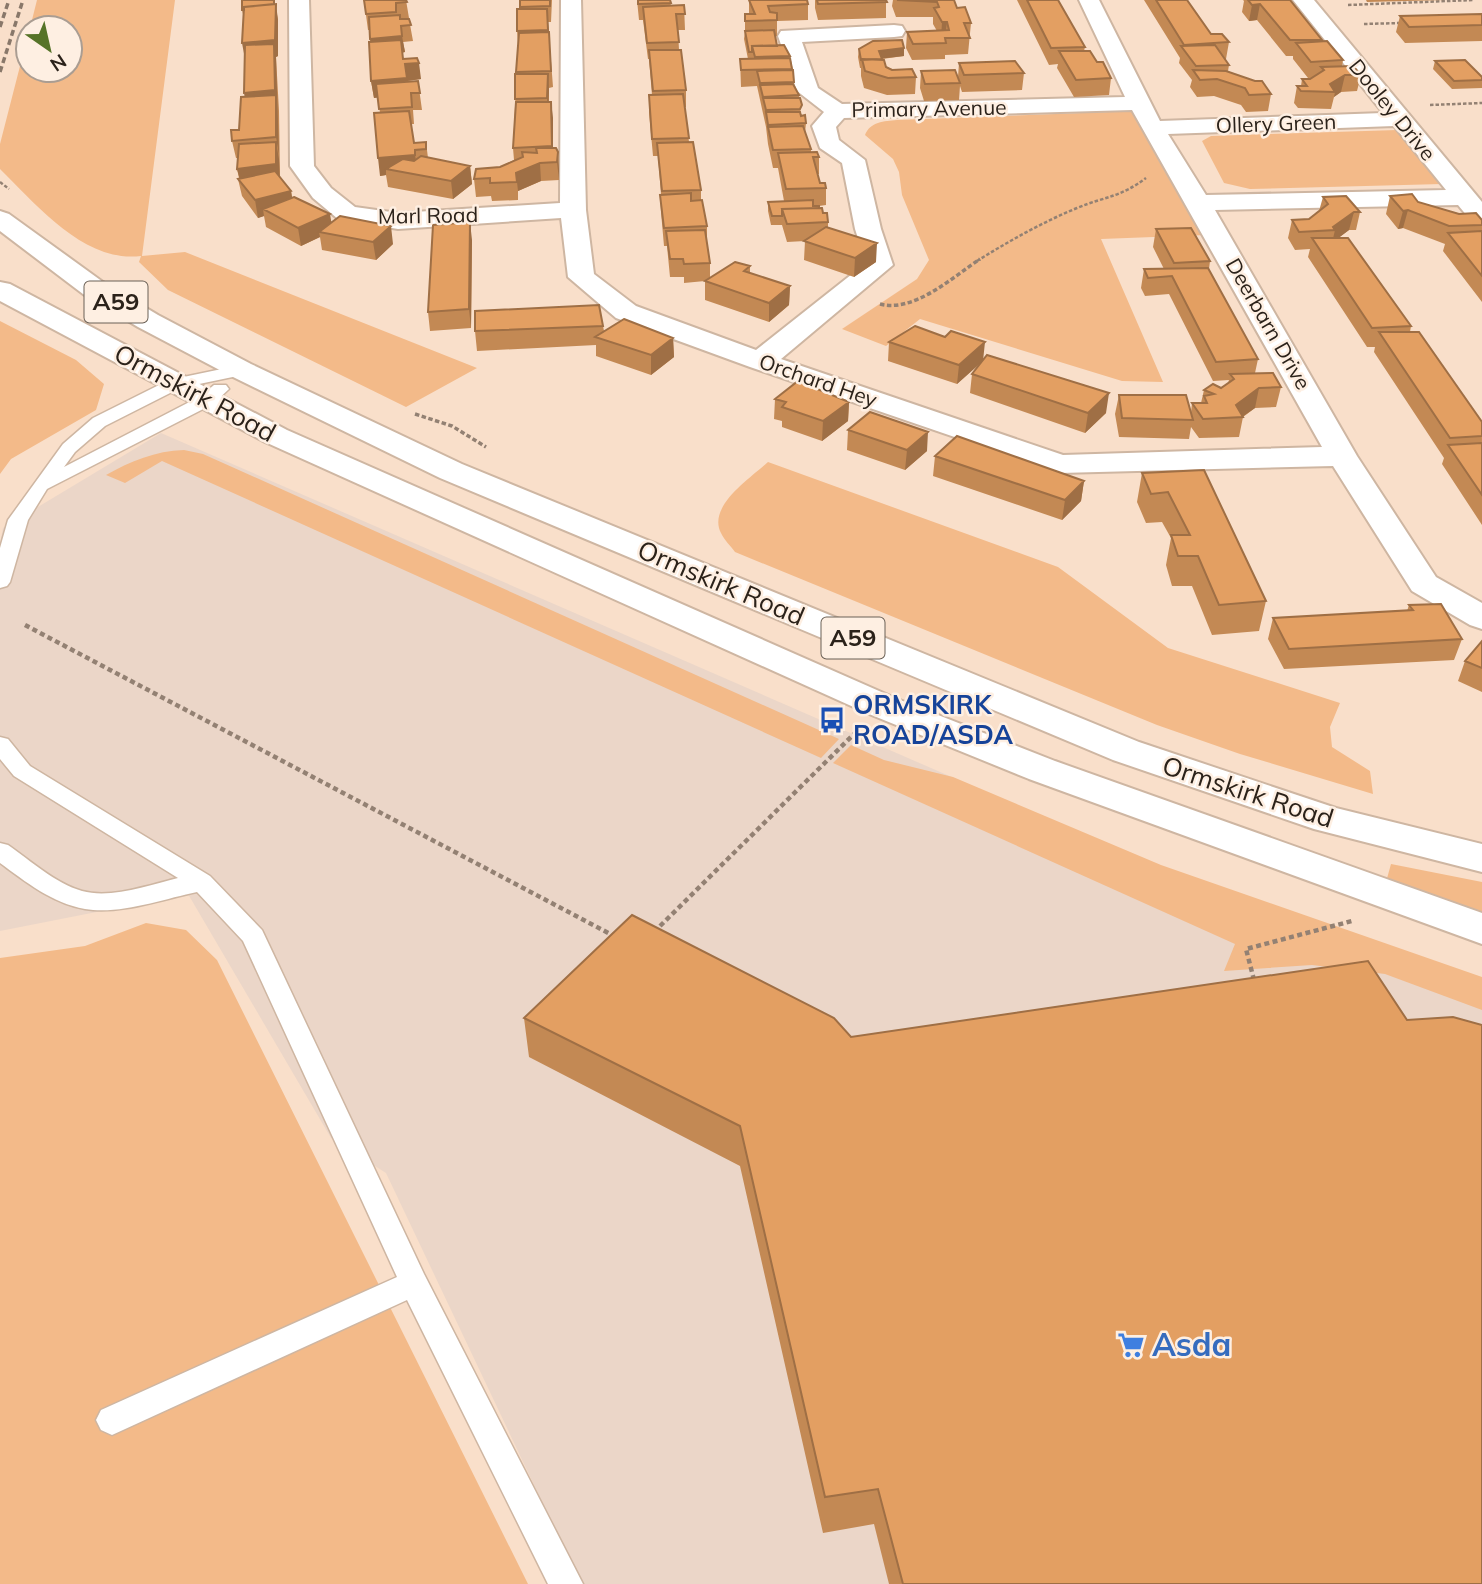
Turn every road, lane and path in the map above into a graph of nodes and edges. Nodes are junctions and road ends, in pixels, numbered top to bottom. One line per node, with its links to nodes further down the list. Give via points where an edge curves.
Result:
1 (299, 0): 19 (main road, Marl Road, via 302,166 346,214 398,220)
2 (571, 0): 19 (main road, Orchard Hey)
3 (1089, 0): 9 (main road, Deerbarn Drive)
4 (1473, 0): 5 (path)
5 (1306, 3): 7 (main road, Dooley Drive)
6 (1404, 22): 7 (path)
7 (1324, 25): 12 (main road, Dooley Drive)
8 (894, 31): 11 (main road, via 789,36 808,91)
9 (1141, 103): 11 (main road, Primary Avenue); 13 (main road, Deerbarn Drive)
10 (1482, 103): 12 (path)
11 (838, 111): 23 (main road, Primary Avenue, via 824,126 828,143 853,160 880,265)
12 (1394, 113): 13 (main road, Ollery Green); 17 (main road, Dooley Drive)
13 (1152, 128): 14 (main road, Deerbarn Drive)
14 (1171, 158): 18 (main road, Deerbarn Drive); 23 (path, via 1153,159 1151,174 1126,193 1079,207 1005,243 920,298 891,307)
15 (0, 182): 16 (path)
16 (10, 190)
17 (1463, 197): 18 (main road); 20 (main road, Dooley Drive)
18 (1199, 203): 30 (main road, Deerbarn Drive)
19 (573, 210): 24 (main road, Orchard Hey, via 581,277 626,312)
20 (1482, 218)
21 (0, 219): 25 (main road, Ormskirk Road / A59, via 93,288)
22 (0, 290): 26 (main road, Ormskirk Road / A59)
23 (845, 293): 24 (main road, Primary Avenue)
24 (760, 361): 30 (main road, Orchard Hey, via 1060,464)
25 (241, 370): 26 (lane); 27 (lane); 38 (main road, Ormskirk Road / A59, via 451,471 1076,732 1322,819)
26 (176, 384): 27 (main road, Ormskirk Road / A59); 31 (lane, via 99,422 69,448)
27 (207, 400): 31 (lane); 35 (main road, Ormskirk Road / A59, via 276,436)
28 (413, 414): 29 (path, via 452,426)
29 (487, 448)
30 (1342, 456): 33 (main road, Deerbarn Drive, via 1424,584)
31 (39, 487): 32 (lane, via 18,520)
32 (0, 582)
33 (1482, 618)
34 (25, 625): 42 (path)
35 (882, 706): 41 (main road, Ormskirk Road / A59, via 1042,771); 43 (path)
36 (0, 744): 39 (lane, via 22,771)
37 (0, 851): 39 (lane, via 55,888 86,901)
38 (1482, 858)
39 (202, 882): 45 (lane, via 253,936)
40 (1364, 917): 44 (path, via 1246,948)
41 (1482, 929)
42 (616, 938)
43 (646, 941)
44 (1259, 989)
45 (414, 1283): 46 (lane); 47 (lane)
46 (113, 1420)
47 (566, 1584)

